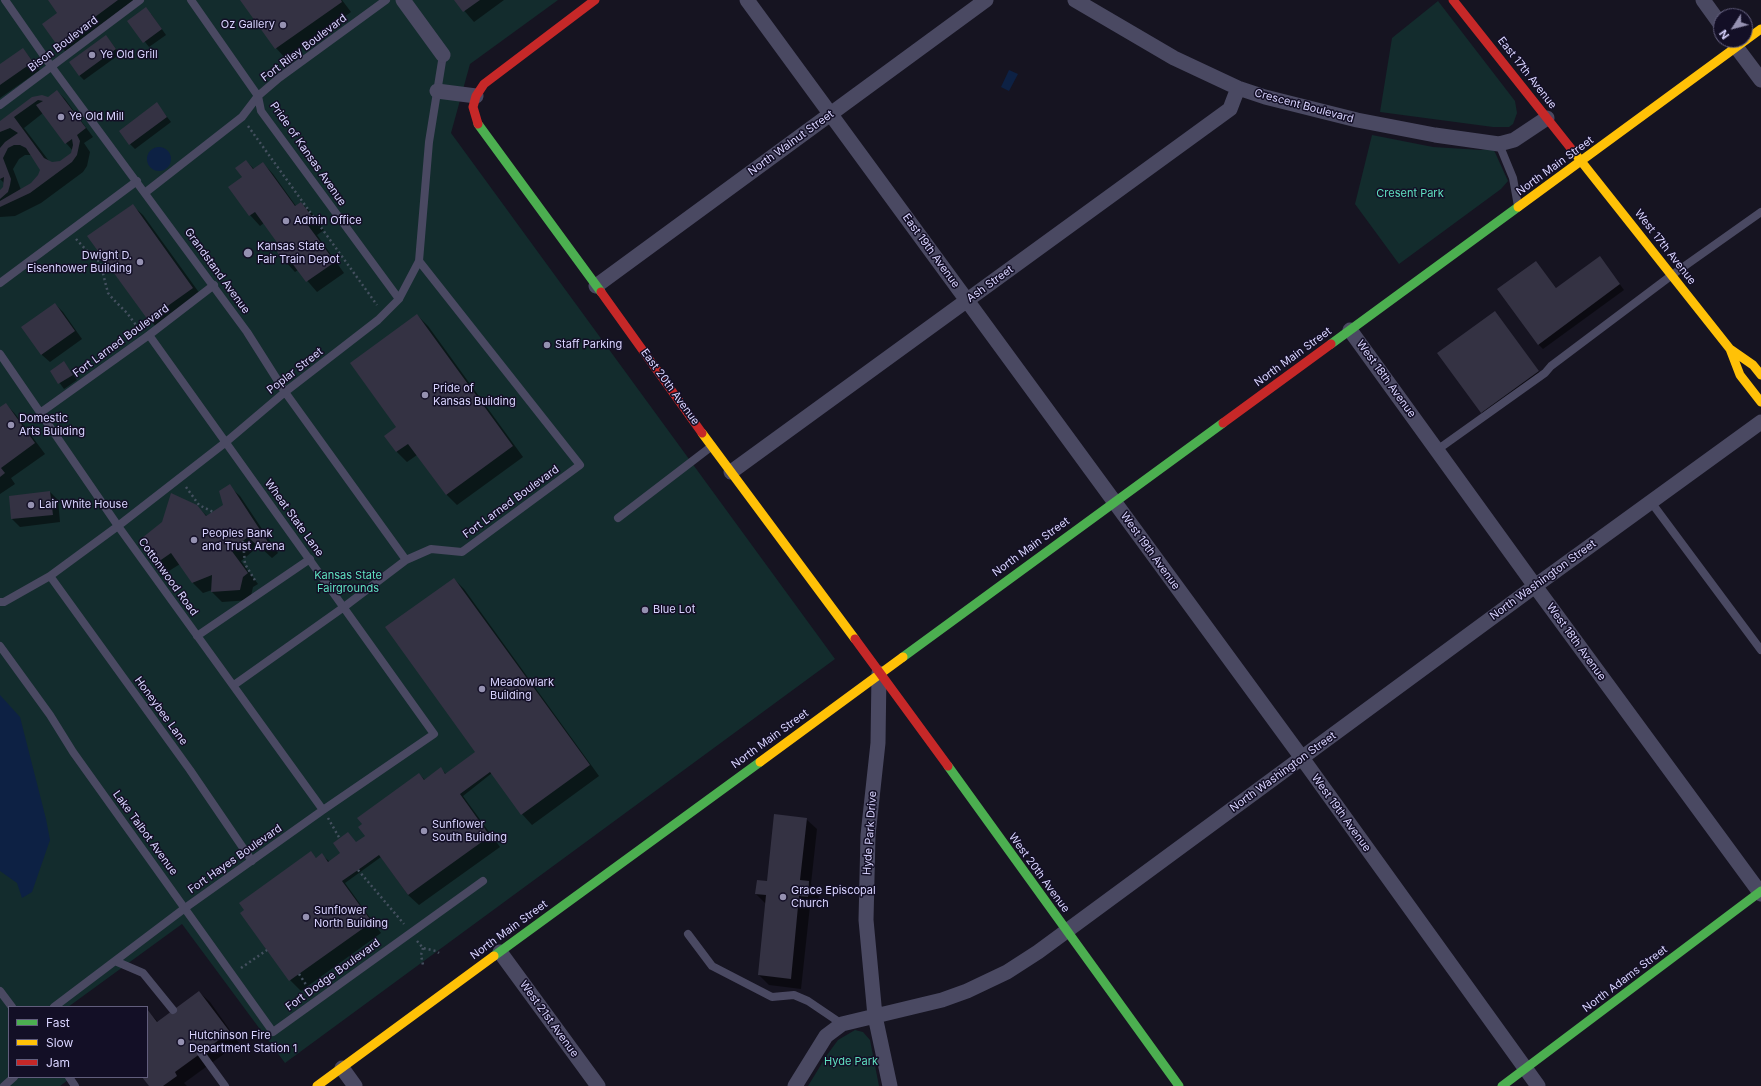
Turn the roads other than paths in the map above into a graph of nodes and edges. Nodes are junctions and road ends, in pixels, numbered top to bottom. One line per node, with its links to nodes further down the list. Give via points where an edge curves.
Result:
1 (5, 0): 16 (lane, Grandstand Avenue)
2 (140, 0): 16 (lane, Bison Boulevard)
3 (191, 0): 20 (lane, Pride of Kansas Avenue)
4 (386, 0): 20 (lane, Fort Riley Boulevard)
5 (403, 0): 15 (street)
6 (595, 0): 21 (street, via 494,74)
7 (747, 0): 23 (street, East 19th Avenue)
8 (986, 0): 23 (street, North Walnut Street)
9 (1075, 0): 18 (street, Crescent Boulevard, via 1174,58)
10 (1453, 0): 24 (street, East 17th Avenue)
11 (1703, 0): 12 (street)
12 (1713, 14)
13 (1729, 48): 26 (street, North Main Street)
14 (1737, 48): 17 (street)
15 (443, 56): 19 (lane, Poplar Street)
16 (52, 66): 22 (lane, Bison Boulevard); 27 (lane, Grandstand Avenue)
17 (1761, 80)
18 (1238, 88): 25 (street, Crescent Boulevard, via 1357,120); 37 (street, Ash Street, via 1230,109)
19 (437, 91): 21 (street); 31 (lane, Poplar Street, via 429,142)
20 (258, 96): 28 (lane, Fort Riley Boulevard, via 242,117); 36 (lane, Pride of Kansas Avenue, via 261,111)
21 (476, 96): 35 (street, East 20th Avenue, via 473,107 477,122)
22 (0, 105)
23 (831, 114): 35 (street, North Walnut Street); 37 (street, East 19th Avenue)
24 (1546, 118): 25 (street, Crescent Boulevard, via 1514,140); 26 (street, East 17th Avenue)
25 (1499, 144): 29 (lane, via 1513,178)
26 (1581, 161): 29 (street, North Main Street); 32 (street, West 17th Avenue)
27 (138, 181): 28 (lane, Grandstand Avenue); 33 (lane)
28 (146, 192): 34 (lane, Grandstand Avenue)
29 (1518, 207): 38 (street, North Main Street)
30 (1761, 212): 32 (lane)
31 (419, 262): 36 (lane, Poplar Street); 56 (lane, Fort Larned Boulevard, via 580,465 462,552 431,549)
32 (1672, 275): 40 (street, West 17th Avenue); 49 (lane, via 1544,373)
33 (0, 283)
34 (214, 285): 39 (lane, Fort Larned Boulevard); 43 (lane, Grandstand Avenue)
35 (596, 286): 48 (street, East 20th Avenue)
36 (399, 299): 43 (lane, Poplar Street, via 384,314)
37 (967, 300): 50 (street, Ash Street); 51 (street, East 19th Avenue)
38 (1350, 330): 49 (street, West 18th Avenue); 51 (street, North Main Street)
39 (147, 336): 45 (lane, Fort Larned Boulevard); 47 (lane, Wheat State Lane)
40 (1730, 349): 42 (street, West 17th Avenue, via 1753,365); 44 (street, West 17th Avenue, via 1740,375)
41 (0, 354): 45 (lane, Cottonwood Road)
42 (1761, 375)
43 (285, 392): 47 (lane, Poplar Street); 56 (lane, Grandstand Avenue)
44 (1761, 402)
45 (40, 413): 54 (lane, Cottonwood Road)
46 (1761, 422): 52 (street, North Washington Street)
47 (226, 442): 54 (lane, Poplar Street); 55 (lane, Wheat State Lane)
48 (713, 446): 50 (street, East 20th Avenue); 53 (lane)
49 (1437, 450): 58 (street, West 18th Avenue)
50 (731, 472): 64 (street, East 20th Avenue)
51 (1114, 502): 64 (street, North Main Street); 67 (street, West 19th Avenue)
52 (1651, 502): 58 (street, North Washington Street); 63 (lane)
53 (618, 518)
54 (118, 526): 57 (lane, Poplar Street); 61 (lane, Cottonwood Road)
55 (310, 559): 60 (lane, Wheat State Lane); 61 (lane)
56 (406, 560): 60 (lane, Fort Larned Boulevard)
57 (50, 576): 59 (lane, Poplar Street); 69 (lane, Honeybee Lane, via 190,770)
58 (1535, 586): 67 (street, North Washington Street); 71 (street, West 18th Avenue)
59 (0, 602)
60 (344, 607): 65 (lane, Fort Larned Boulevard); 66 (lane, Wheat State Lane)
61 (197, 636): 65 (lane, Cottonwood Road)
62 (0, 646): 72 (lane, Lake Talbot Avenue)
63 (1761, 650)
64 (879, 673): 73 (street, West 20th Avenue); 75 (street, North Main Street); 81 (street, Hyde Park Drive, via 878,743 868,835 866,887 866,920)
65 (234, 685): 68 (lane, Cottonwood Road)
66 (434, 734): 68 (lane, Fort Hayes Boulevard)
67 (1302, 758): 73 (street, North Washington Street); 86 (street, West 19th Avenue)
68 (323, 810): 69 (lane, Fort Hayes Boulevard)
69 (252, 861): 72 (lane, Fort Hayes Boulevard)
70 (483, 881): 83 (lane, Fort Dodge Boulevard)
71 (1760, 892): 86 (street, North Adams Street)
72 (186, 908): 76 (lane, Fort Hayes Boulevard); 83 (lane, Lake Talbot Avenue)
73 (1066, 931): 81 (street, North Washington Street, via 1007,972 967,991 925,1005); 97 (street, West 20th Avenue)
74 (688, 934): 82 (lane, via 712,966 772,997 794,995 808,1001)
75 (500, 952): 85 (street, North Main Street); 94 (street, West 21st Avenue)
76 (115, 961): 79 (lane, Fort Hayes Boulevard); 80 (lane, via 143,973)
77 (0, 991): 78 (lane)
78 (11, 1006)
79 (55, 1006)
80 (173, 1010)
81 (875, 1016): 82 (street, North Washington Street); 96 (street, Hyde Park Drive)
82 (842, 1024): 95 (street, North Washington Street, via 826,1036)
83 (273, 1032)
84 (201, 1053): 91 (lane)
85 (342, 1068): 92 (street, North Main Street); 93 (street)
86 (1526, 1069): 98 (street, North Adams Street); 99 (street, West 19th Avenue)
87 (13, 1078): 89 (lane)
88 (69, 1078): 90 (lane)
89 (4, 1086)
90 (75, 1086)
91 (225, 1086)
92 (317, 1086)
93 (355, 1086)
94 (598, 1086)
95 (795, 1086)
96 (890, 1086)
97 (1179, 1086)
98 (1502, 1086)
99 (1538, 1086)

